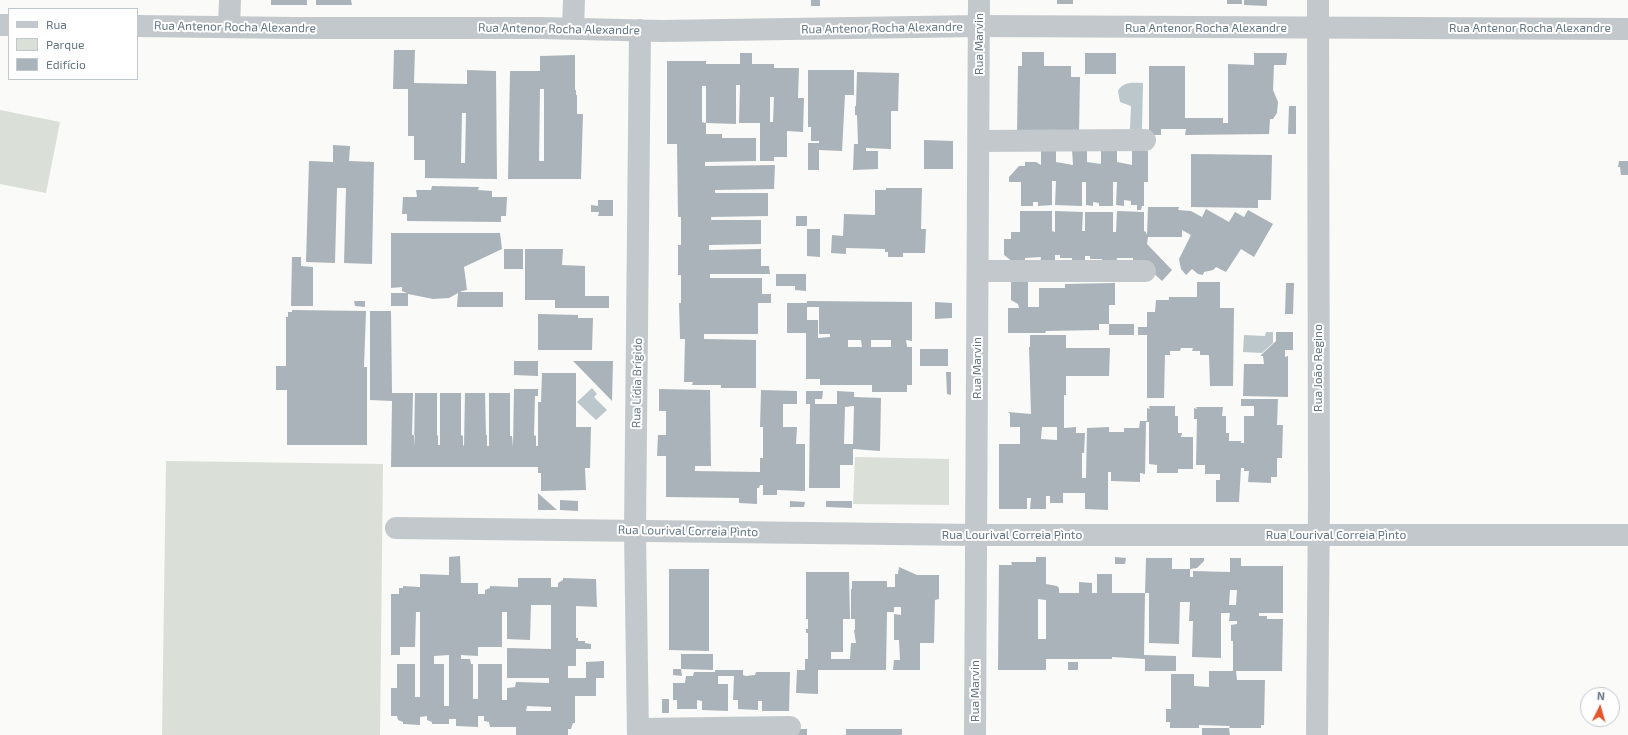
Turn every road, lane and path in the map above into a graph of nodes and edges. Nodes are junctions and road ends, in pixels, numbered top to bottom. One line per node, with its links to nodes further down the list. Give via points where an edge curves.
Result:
1 (230, 0): 7 (street)
2 (574, 0): 8 (street)
3 (979, 0): 6 (street, Rua Marvin)
4 (1318, 0): 9 (street, Rua João Regino)
5 (138, 26): 7 (street, Rua Antenor Rocha Alexandre)
6 (979, 26): 9 (street, Rua Antenor Rocha Alexandre); 11 (street, Rua Antenor Rocha Alexandre); 13 (street, Rua Marvin)
7 (229, 27): 8 (street, Rua Antenor Rocha Alexandre)
8 (573, 28): 11 (street, Rua Antenor Rocha Alexandre)
9 (1318, 28): 10 (street, Rua Antenor Rocha Alexandre); 19 (street, Rua João Regino)
10 (1628, 29)
11 (640, 30): 17 (street, Rua Lídia Brígido)
12 (1145, 140): 13 (street)
13 (979, 141): 15 (street, Rua Marvin)
14 (1145, 270): 15 (street)
15 (978, 271): 18 (street, Rua Marvin)
16 (396, 528): 17 (street, Rua Lourival Correia Pìnto)
17 (635, 531): 18 (street, Rua Lourival Correia Pìnto); 22 (street, Rua Lídia Brígido)
18 (976, 535): 19 (street, Rua Lourival Correia Pìnto); 23 (street, Rua Marvin)
19 (1319, 535): 20 (street, Rua Lourival Correia Pìnto); 24 (street, Rua João Regino)
20 (1628, 535)
21 (790, 727): 22 (street)
22 (638, 732)
23 (975, 735)
24 (1317, 735)

